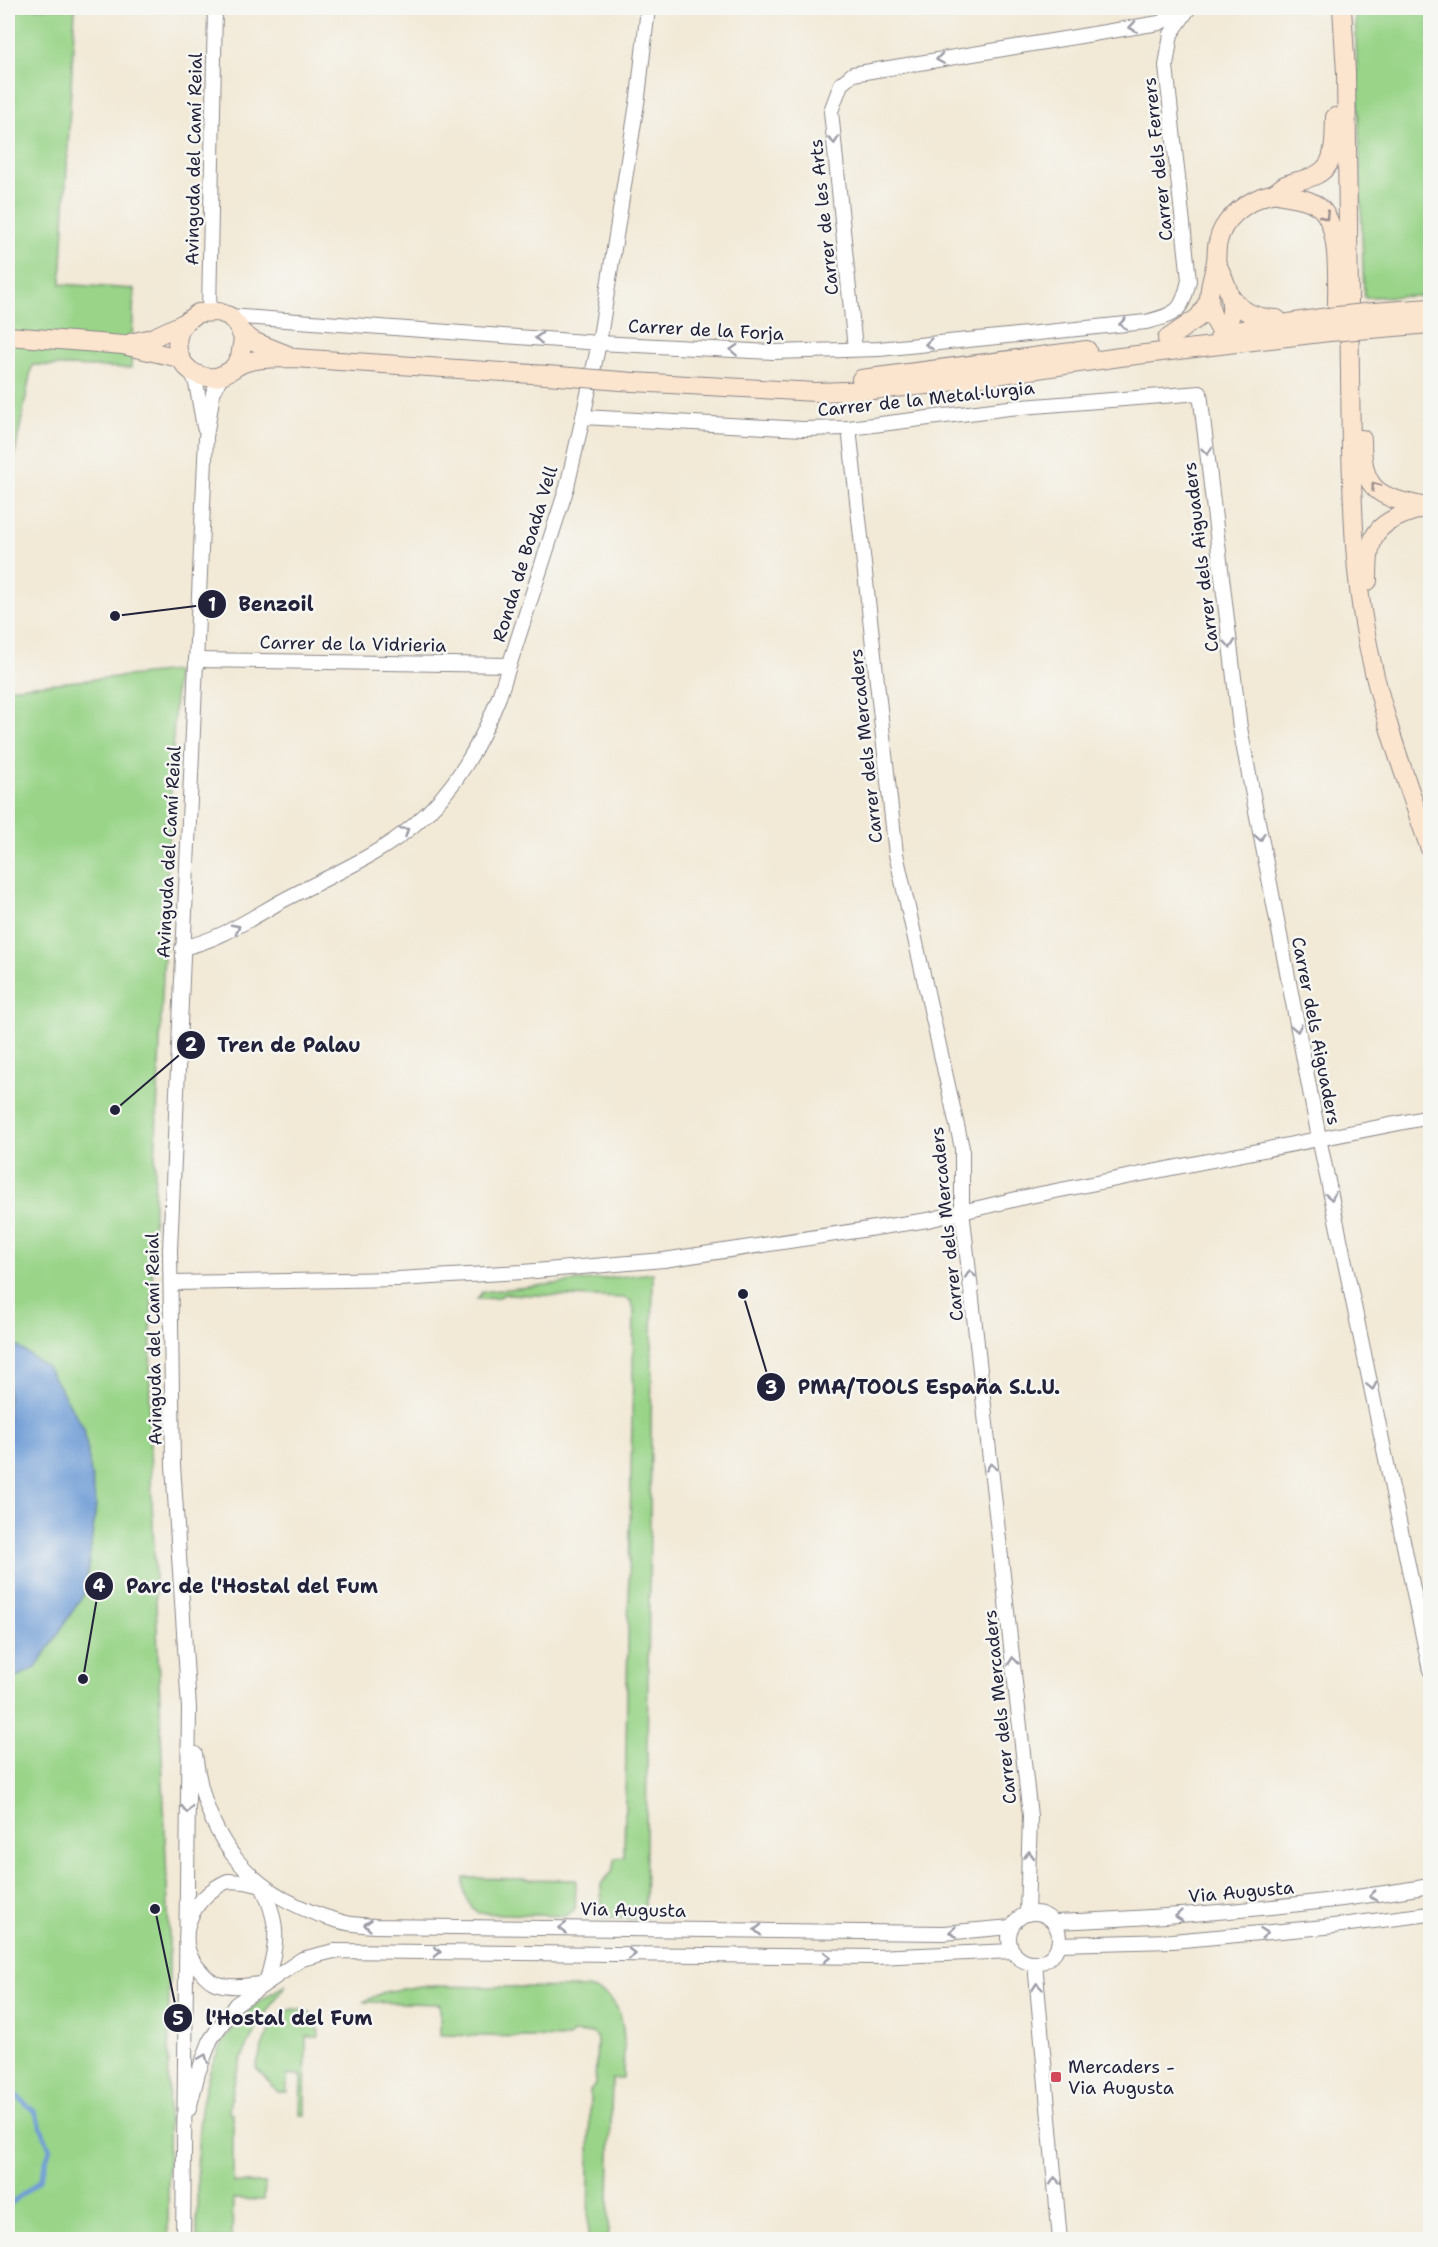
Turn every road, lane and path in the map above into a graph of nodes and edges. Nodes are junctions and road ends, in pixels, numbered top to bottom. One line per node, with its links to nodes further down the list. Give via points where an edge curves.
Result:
1 (215, 8): 13 (street, Avinguda del Camí Reial)
2 (648, 8): 24 (street, Ronda de Boada Vell)
3 (1188, 8): 12 (street, Carrer dels Ferrers, via 1171,34 1166,66 1189,280 1185,301); 27 (street, Carrer de les Arts, one-way to 27, via 1159,23 853,74 841,84 831,111)
4 (1332, 8): 7 (main road, via 1335,116 1329,163 1317,174 1284,185)
5 (1342, 8): 6 (main road)
6 (1346, 73): 36 (main road, one-way to 6, via 1386,498 1374,488 1365,470 1355,125); 37 (main road, via 1353,512)
7 (1274, 193): 8 (main road, via 1252,202 1229,220 1218,242); 37 (main road, one-way to 37, via 1306,199 1319,206 1328,216 1333,233 1343,542 1348,576)
8 (1216, 262): 9 (main road); 10 (main road)
9 (1230, 297): 14 (main road, via 1239,308 1263,319); 20 (main road, via 1232,319)
10 (1208, 303): 20 (main road, via 1216,326); 22 (main road, via 1199,317)
11 (1431, 308): 15 (main road)
12 (1178, 309): 27 (street, Carrer de la Forja, one-way to 27, via 1146,322)
13 (209, 310): 16 (main road); 17 (main road)
14 (1300, 320): 19 (main road); 20 (main road)
15 (1373, 321): 18 (main road); 19 (main road, bridge)
16 (184, 323): 25 (main road, via 153,338); 29 (main road, via 176,344)
17 (234, 324): 24 (street, Carrer de la Forja, one-way to 17); 28 (main road, via 261,345); 30 (main road, via 243,349)
18 (1431, 324)
19 (1328, 325): 23 (main road)
20 (1224, 333): 22 (main road); 23 (main road); 26 (main road)
21 (11, 337): 25 (main road)
22 (1167, 339): 31 (main road)
23 (1253, 340): 26 (main road)
24 (599, 343): 27 (street, Carrer de la Forja, one-way to 24, via 773,352); 33 (street, Ronda de Boada Vell)
25 (123, 345): 29 (main road)
26 (1209, 345): 31 (main road, via 927,386 816,392)
27 (855, 349)
28 (296, 358): 30 (main road, via 257,360); 31 (main road, bridge)
29 (185, 364): 30 (main road, via 202,376); 35 (street, Avinguda del Camí Reial, via 196,383)
30 (227, 372): 35 (street, Avinguda del Camí Reial, via 213,393)
31 (764, 390)
32 (1200, 393): 34 (street, Carrer de la Metal·lurgia, via 1009,408); 44 (street, Carrer dels Aiguaders, one-way to 44, via 1240,728)
33 (583, 417): 34 (street, Carrer de la Metal·lurgia); 39 (street, Ronda de Boada Vell, via 567,487)
34 (849, 428): 45 (street, Carrer dels Mercaders, via 896,854 962,1148)
35 (206, 437): 38 (street, Avinguda del Camí Reial)
36 (1429, 507): 40 (main road, via 1383,525 1371,540 1368,580 1380,650 1408,755)
37 (1361, 602): 40 (main road, via 1376,682)
38 (196, 660): 39 (street, Carrer de la Vidrieria); 42 (street, Avinguda del Camí Reial)
39 (509, 664): 42 (street, Ronda de Boada Vell, one-way to 39, via 215,939 353,864 414,825 472,756)
40 (1414, 804): 41 (main road)
41 (1431, 849)
42 (182, 948): 46 (street, Avinguda del Camí Reial)
43 (1431, 1117): 44 (street)
44 (1319, 1138): 45 (street); 47 (street, Carrer dels Aiguaders, one-way to 47)
45 (962, 1210): 46 (street, via 928,1220 664,1260 398,1279); 51 (street, Carrer dels Mercaders, one-way to 45, via 1030,1816)
46 (171, 1283): 48 (street, Avinguda del Camí Reial, via 173,1465)
47 (1431, 1670)
48 (189, 1708): 50 (street, Via Augusta, via 198,1778 210,1820 240,1865); 55 (street, Avinguda del Camí Reial, one-way to 55)
49 (1431, 1886): 53 (street, Via Augusta, one-way to 53, via 1255,1910)
50 (262, 1887): 54 (street, Via Augusta, one-way to 50, via 944,1933 375,1926 340,1922); 55 (street, Via Augusta, via 228,1881 214,1887 200,1900); 59 (street, Via Augusta, via 273,1908 276,1928 273,1962)
51 (1027, 1914): 53 (street, via 1037,1913); 54 (street)
52 (1431, 1914): 56 (street, one-way to 52, via 1172,1941)
53 (1054, 1922): 56 (street)
54 (1011, 1927): 57 (street)
55 (185, 1939): 59 (street, via 191,1958 212,1982 238,1986); 60 (street, Avinguda del Camí Reial)
56 (1059, 1944): 58 (street, via 1049,1958)
57 (1013, 1951): 58 (street); 59 (street, one-way to 57, via 302,1959 334,1951 876,1957)
58 (1035, 1963): 62 (street, one-way to 58)
59 (266, 1983): 60 (street, one-way to 59, via 211,2039 236,2004)
60 (183, 2134): 61 (street, Avinguda del Camí Reial)
61 (183, 2240)
62 (1060, 2240)

